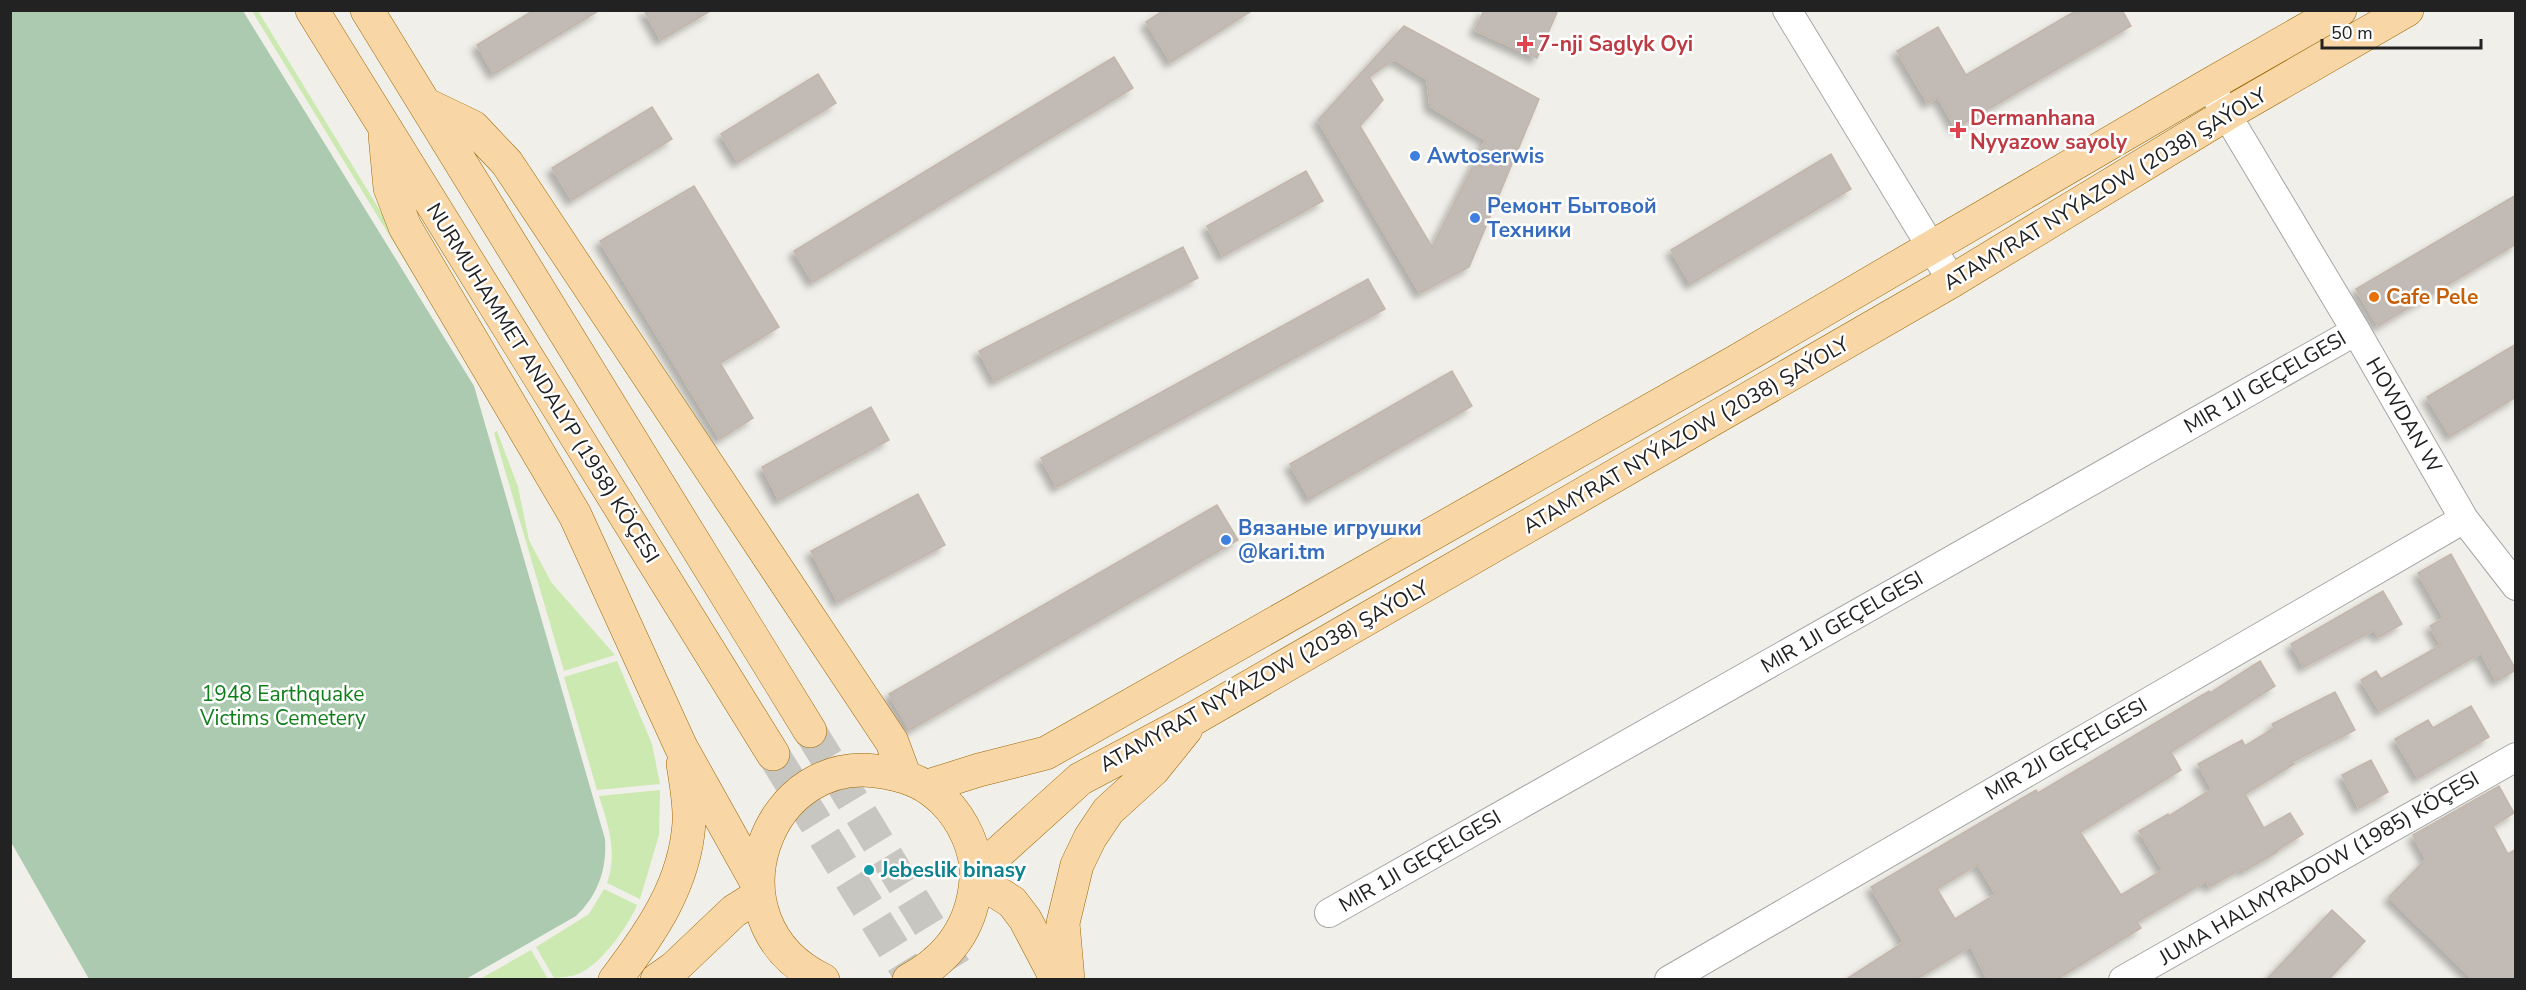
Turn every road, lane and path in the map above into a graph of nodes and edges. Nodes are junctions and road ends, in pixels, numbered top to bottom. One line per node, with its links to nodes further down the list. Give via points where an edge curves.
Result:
1 (367, 10): 7 (main road, NURMUHAMMET ANDALYP (1958) KÖÇESI)
2 (1787, 10): 10 (street)
3 (2340, 10): 6 (main road, ATAMYRAT NYÝAZOW (2038) ŞAÝOLY)
4 (2407, 10): 8 (main road, ATAMYRAT NYÝAZOW (2038) ŞAÝOLY)
5 (312, 11): 9 (main road, NURMUHAMMET ANDALYP (1958) KÖÇESI)
6 (2209, 85): 8 (street, HOWDAN W); 10 (main road, ATAMYRAT NYÝAZOW (2038) ŞAÝOLY)
7 (425, 104): 16 (main road, NURMUHAMMET ANDALYP (1958) KÖÇESI); 20 (main road, via 474,127 507,163)
8 (2227, 114): 11 (main road, ATAMYRAT NYÝAZOW (2038) ŞAÝOLY); 12 (street, HOWDAN W)
9 (385, 127): 17 (main road, via 390,188 405,226 575,515); 18 (main road, NURMUHAMMET ANDALYP (1958) KÖÇESI)
10 (1931, 248): 11 (street); 20 (main road, ATAMYRAT NYÝAZOW (2038) ŞAÝOLY, via 1046,753)
11 (1952, 281): 15 (main road, ATAMYRAT NYÝAZOW (2038) ŞAÝOLY)
12 (2356, 331): 13 (street, HOWDAN W); 23 (street, MIR 1JI GEÇELGESI)
13 (2464, 519): 14 (street, HOWDAN W); 30 (street, MIR 2JI GEÇELGESI)
14 (2516, 586)
15 (1195, 718): 21 (main road, ATAMYRAT NYÝAZOW (2038) ŞAÝOLY, via 1080,779); 29 (main road, via 1153,770 1108,811 1090,838 1077,865 1065,908)
16 (810, 731)
17 (681, 747): 22 (main road); 25 (main road, via 689,807 685,853 666,906)
18 (773, 754)
19 (2516, 757): 31 (street, JUMA HALMYRADOW (1985) KÖÇESI)
20 (916, 781): 21 (main road, via 950,808 964,828); 22 (main road, via 875,770 852,771 809,787 790,801 765,840)
21 (976, 876): 27 (main road, via 973,905 964,930 948,952); 28 (main road, via 1012,902)
22 (758, 890): 24 (main road, via 766,923 778,943); 26 (main road)
23 (1329, 913)
24 (810, 978)
25 (615, 980)
26 (657, 980)
27 (909, 980)
28 (1057, 980)
29 (1068, 980)
30 (1669, 980)
31 (2122, 980)

